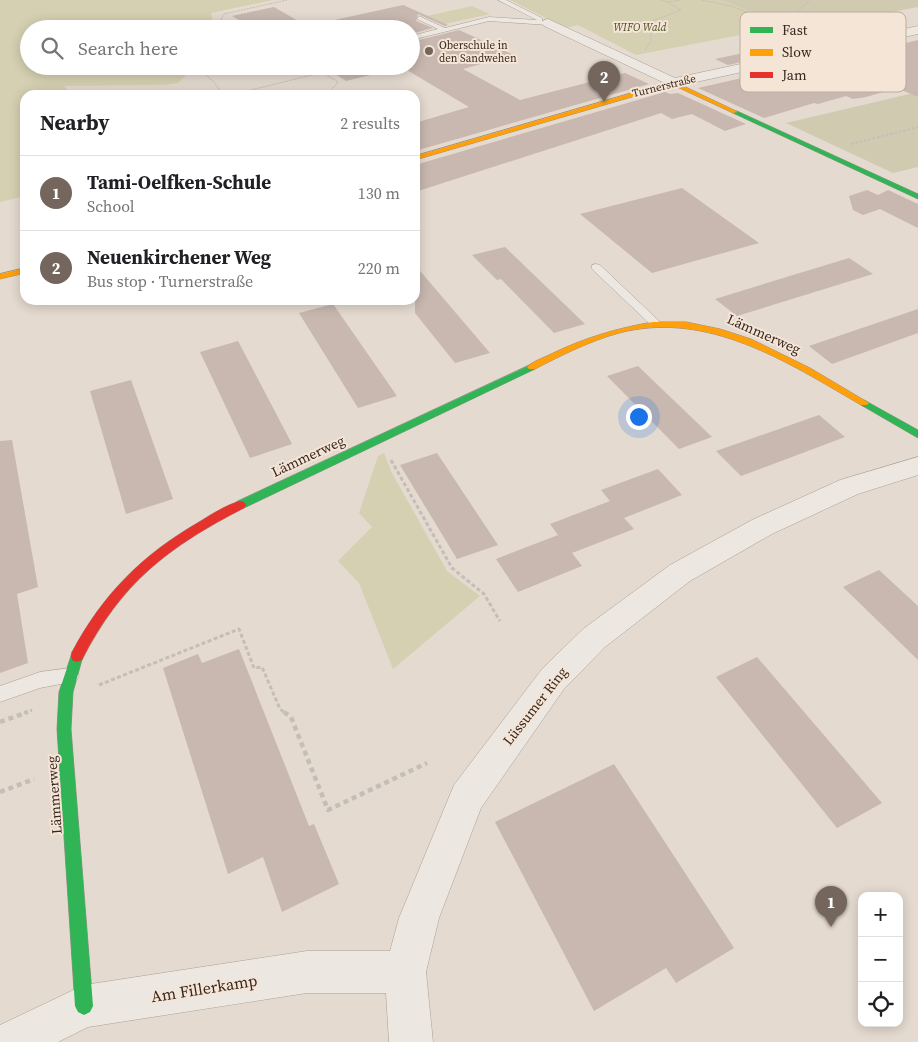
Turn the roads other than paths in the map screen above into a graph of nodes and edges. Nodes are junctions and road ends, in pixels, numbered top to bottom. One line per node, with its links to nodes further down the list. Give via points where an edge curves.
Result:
1 (501, 0): 3 (lane)
2 (419, 18): 4 (lane)
3 (548, 23): 4 (lane, via 489,20); 7 (street)
4 (445, 30): 5 (lane)
5 (420, 36)
6 (740, 69): 7 (street, Turnerstraße)
7 (673, 83): 8 (street, Turnerstraße); 9 (street)
8 (420, 157)
9 (918, 197)
10 (596, 267): 13 (lane)
11 (20, 271): 12 (street)
12 (0, 277)
13 (655, 323): 14 (street, Lämmerweg, via 677,323 728,332 770,351); 16 (street, Lämmerweg, via 613,330 586,341 221,514 181,537 139,568 117,590 80,648)
14 (918, 435)
15 (918, 466): 18 (street, Lüssumer Ring, via 848,487 762,527 680,573 594,638 553,679 466,797 419,918)
16 (70, 676): 17 (lane, via 40,680); 19 (street, Lämmerweg, via 65,698 66,767)
17 (0, 694)
18 (405, 972): 19 (street, Am Fillerkamp, via 307,972); 21 (street, Lüssumer Ring)
19 (84, 1006): 20 (street, Am Fillerkamp)
20 (12, 1042)
21 (411, 1042)

